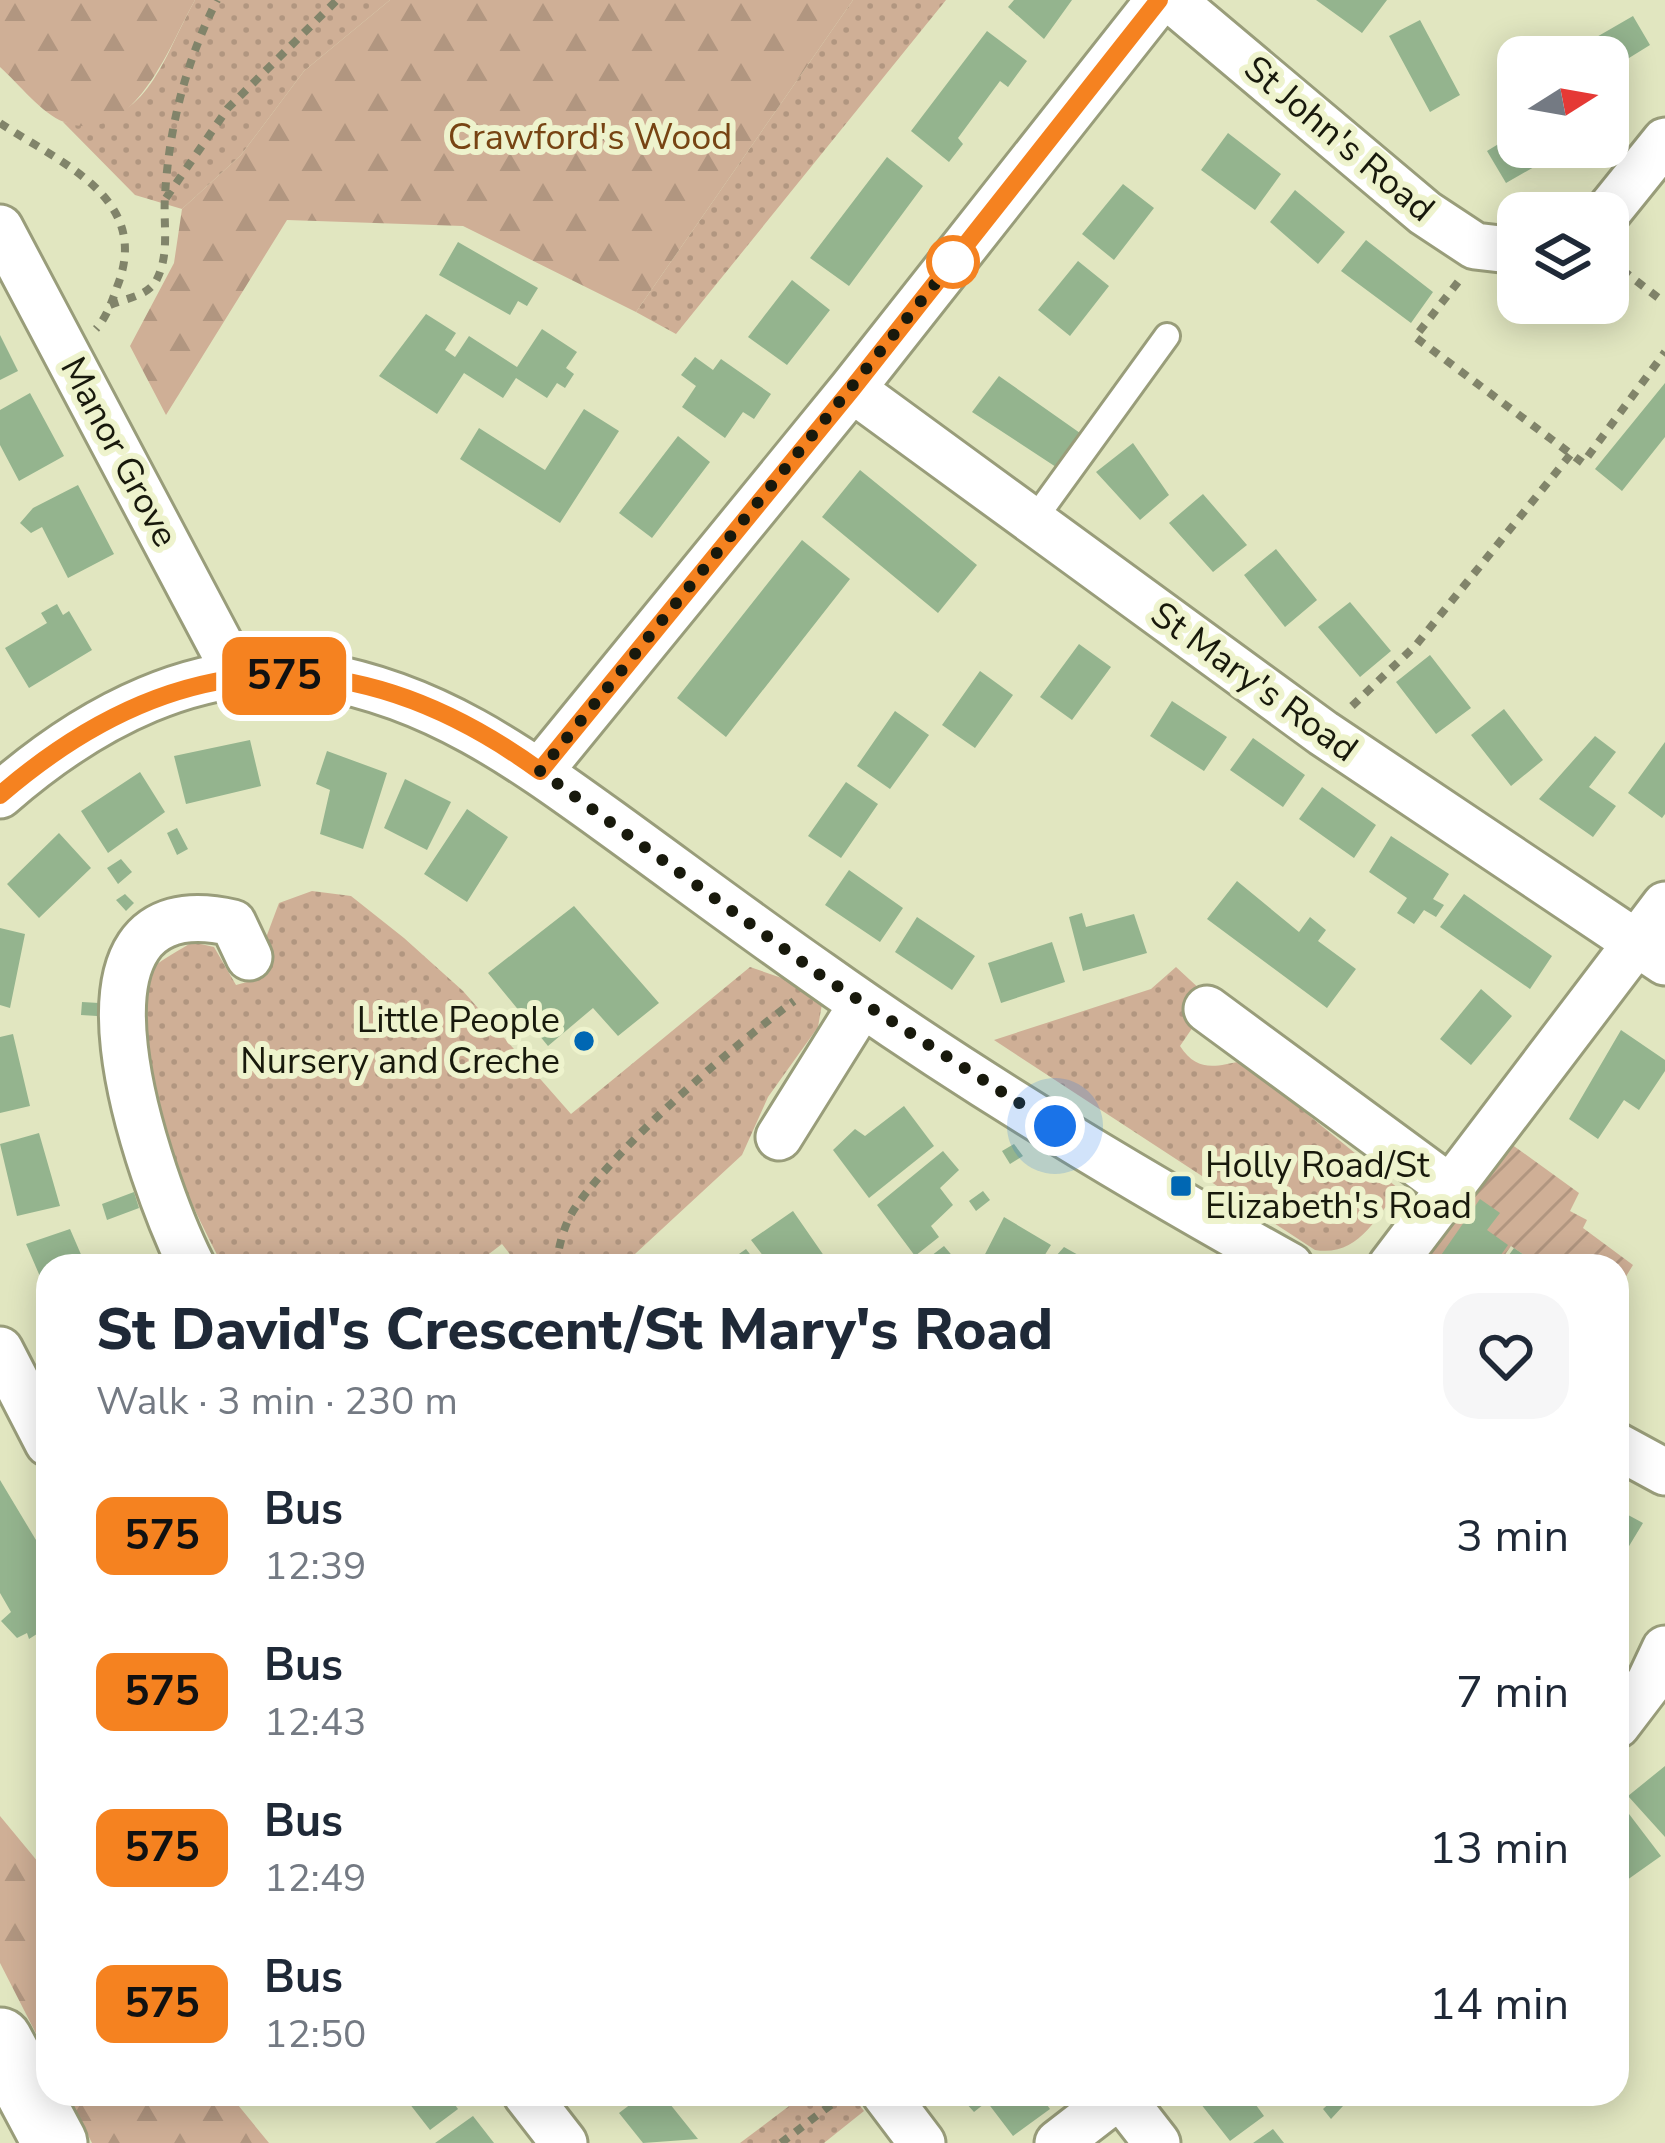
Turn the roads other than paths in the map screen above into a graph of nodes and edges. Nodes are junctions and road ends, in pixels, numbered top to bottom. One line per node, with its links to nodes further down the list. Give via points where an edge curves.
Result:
1 (1160, 0): 8 (street)
2 (1172, 0): 6 (street, St John's Road, via 1425,213)
3 (1665, 141): 4 (street)
4 (1624, 192)
5 (0, 228): 10 (street, Manor Grove)
6 (1497, 247)
7 (1167, 336): 9 (lane)
8 (852, 389): 9 (street, St Mary's Road); 11 (street)
9 (1033, 521): 15 (street, St Mary's Road, via 1323,733)
10 (237, 676): 11 (street, via 317,676 434,707); 12 (street, via 173,689 112,714)
11 (540, 771): 16 (street)
12 (0, 795)
13 (1665, 905): 15 (street)
14 (248, 930): 20 (street, via 202,916 174,921 128,965 119,1033 149,1162)
15 (1650, 952): 19 (street)
16 (862, 1004): 18 (street); 21 (street)
17 (1207, 1009): 19 (street)
18 (779, 1137)
19 (1449, 1187): 22 (street)
20 (187, 1254)
21 (1268, 1254)
22 (1400, 1254)
23 (0, 1350): 24 (street)
24 (36, 1420)
25 (1629, 1452): 26 (street)
26 (1665, 1472)
27 (1665, 1649): 28 (street)
28 (1629, 1709)
29 (0, 2040): 34 (main road)
30 (535, 2106): 35 (street)
31 (894, 2106): 36 (street)
32 (1104, 2106): 37 (street)
33 (1128, 2106): 38 (street)
34 (55, 2143)
35 (564, 2143)
36 (922, 2143)
37 (1058, 2143)
38 (1157, 2143)

